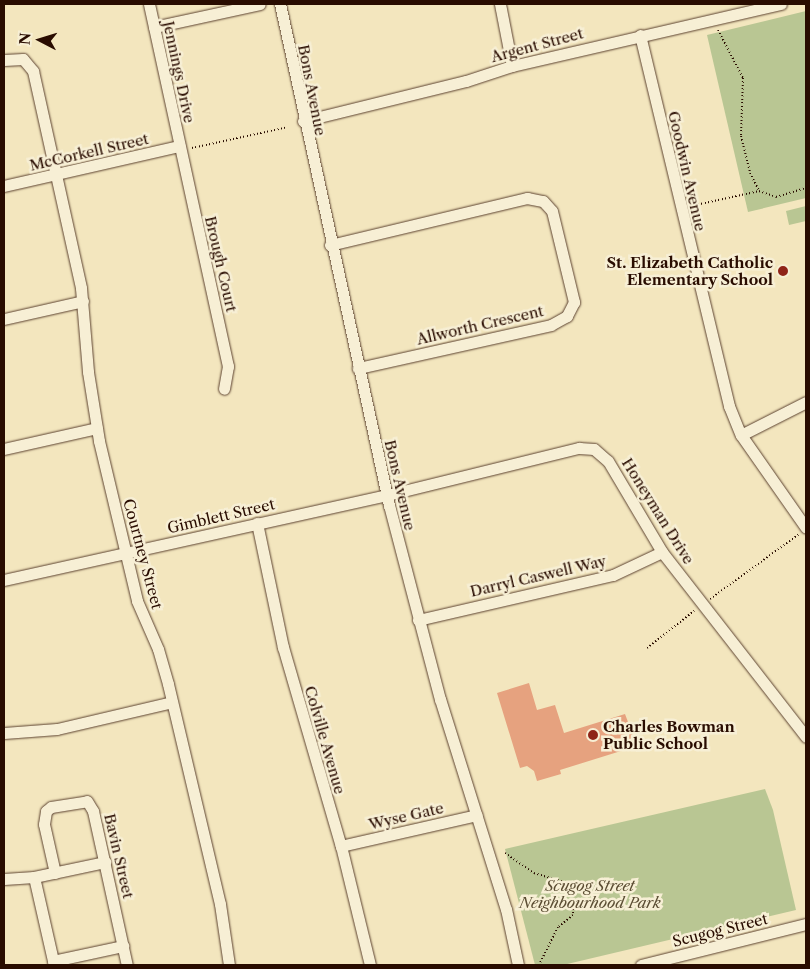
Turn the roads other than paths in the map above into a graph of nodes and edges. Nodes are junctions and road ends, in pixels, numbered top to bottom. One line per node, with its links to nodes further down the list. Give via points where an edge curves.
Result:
1 (149, 4): 6 (street, Jennings Drive)
2 (260, 4): 6 (street)
3 (280, 4): 10 (street, Bons Avenue)
4 (500, 4): 9 (street)
5 (781, 4): 7 (street, Argent Street)
6 (154, 27): 11 (street, Jennings Drive)
7 (640, 35): 9 (street, Argent Street); 21 (street, Goodwin Avenue, via 728,406)
8 (4, 60): 12 (street, via 16,58 30,63)
9 (512, 66): 10 (street, Argent Street, via 466,81)
10 (303, 121): 14 (street, Bons Avenue)
11 (180, 146): 12 (street, McCorkell Street); 18 (street, Brough Court, via 228,366)
12 (57, 174): 13 (street, McCorkell Street); 15 (street, Courtney Street)
13 (4, 186)
14 (330, 245): 17 (street, Bons Avenue); 17 (street, Allworth Crescent, via 526,198 543,201 552,211 574,302 566,316 551,324)
15 (83, 301): 16 (street); 20 (street, Courtney Street, via 88,372)
16 (4, 319)
17 (358, 368): 23 (street, Bons Avenue)
18 (224, 389)
19 (806, 402): 21 (street)
20 (97, 428): 22 (street); 27 (street, Courtney Street)
21 (742, 434): 25 (street, Goodwin Avenue)
22 (4, 449)
23 (387, 495): 24 (street, Gimblett Street); 26 (street, Honeyman Drive, via 579,448 594,449 608,461); 29 (street, Bons Avenue)
24 (257, 523): 27 (street, Gimblett Street); 34 (street, Colville Avenue, via 283,647)
25 (804, 530)
26 (662, 552): 29 (street, Darryl Caswell Way, via 614,575); 32 (street, Honeyman Drive)
27 (125, 553): 28 (street, Gimblett Street); 30 (street, Courtney Street, via 137,600 164,666)
28 (4, 580)
29 (418, 620): 33 (street, Bons Avenue)
30 (172, 702): 31 (street, via 56,729); 43 (street, Courtney Street, via 220,904)
31 (4, 733)
32 (806, 737)
33 (477, 815): 34 (street, Wyse Gate); 45 (street, Bons Avenue, via 506,909)
34 (341, 846): 44 (street, Colville Avenue)
35 (105, 862): 36 (street); 36 (street, Bavin Street, via 91,806 81,800 58,805 51,807 43,817); 40 (street, Bavin Street)
36 (55, 873): 37 (street)
37 (34, 877): 38 (street); 41 (street)
38 (4, 879)
39 (806, 924): 46 (street, Scugog Street)
40 (123, 946): 41 (street); 42 (street, Bavin Street)
41 (53, 963)
42 (127, 965)
43 (230, 965)
44 (370, 965)
45 (518, 965)
46 (641, 965)

